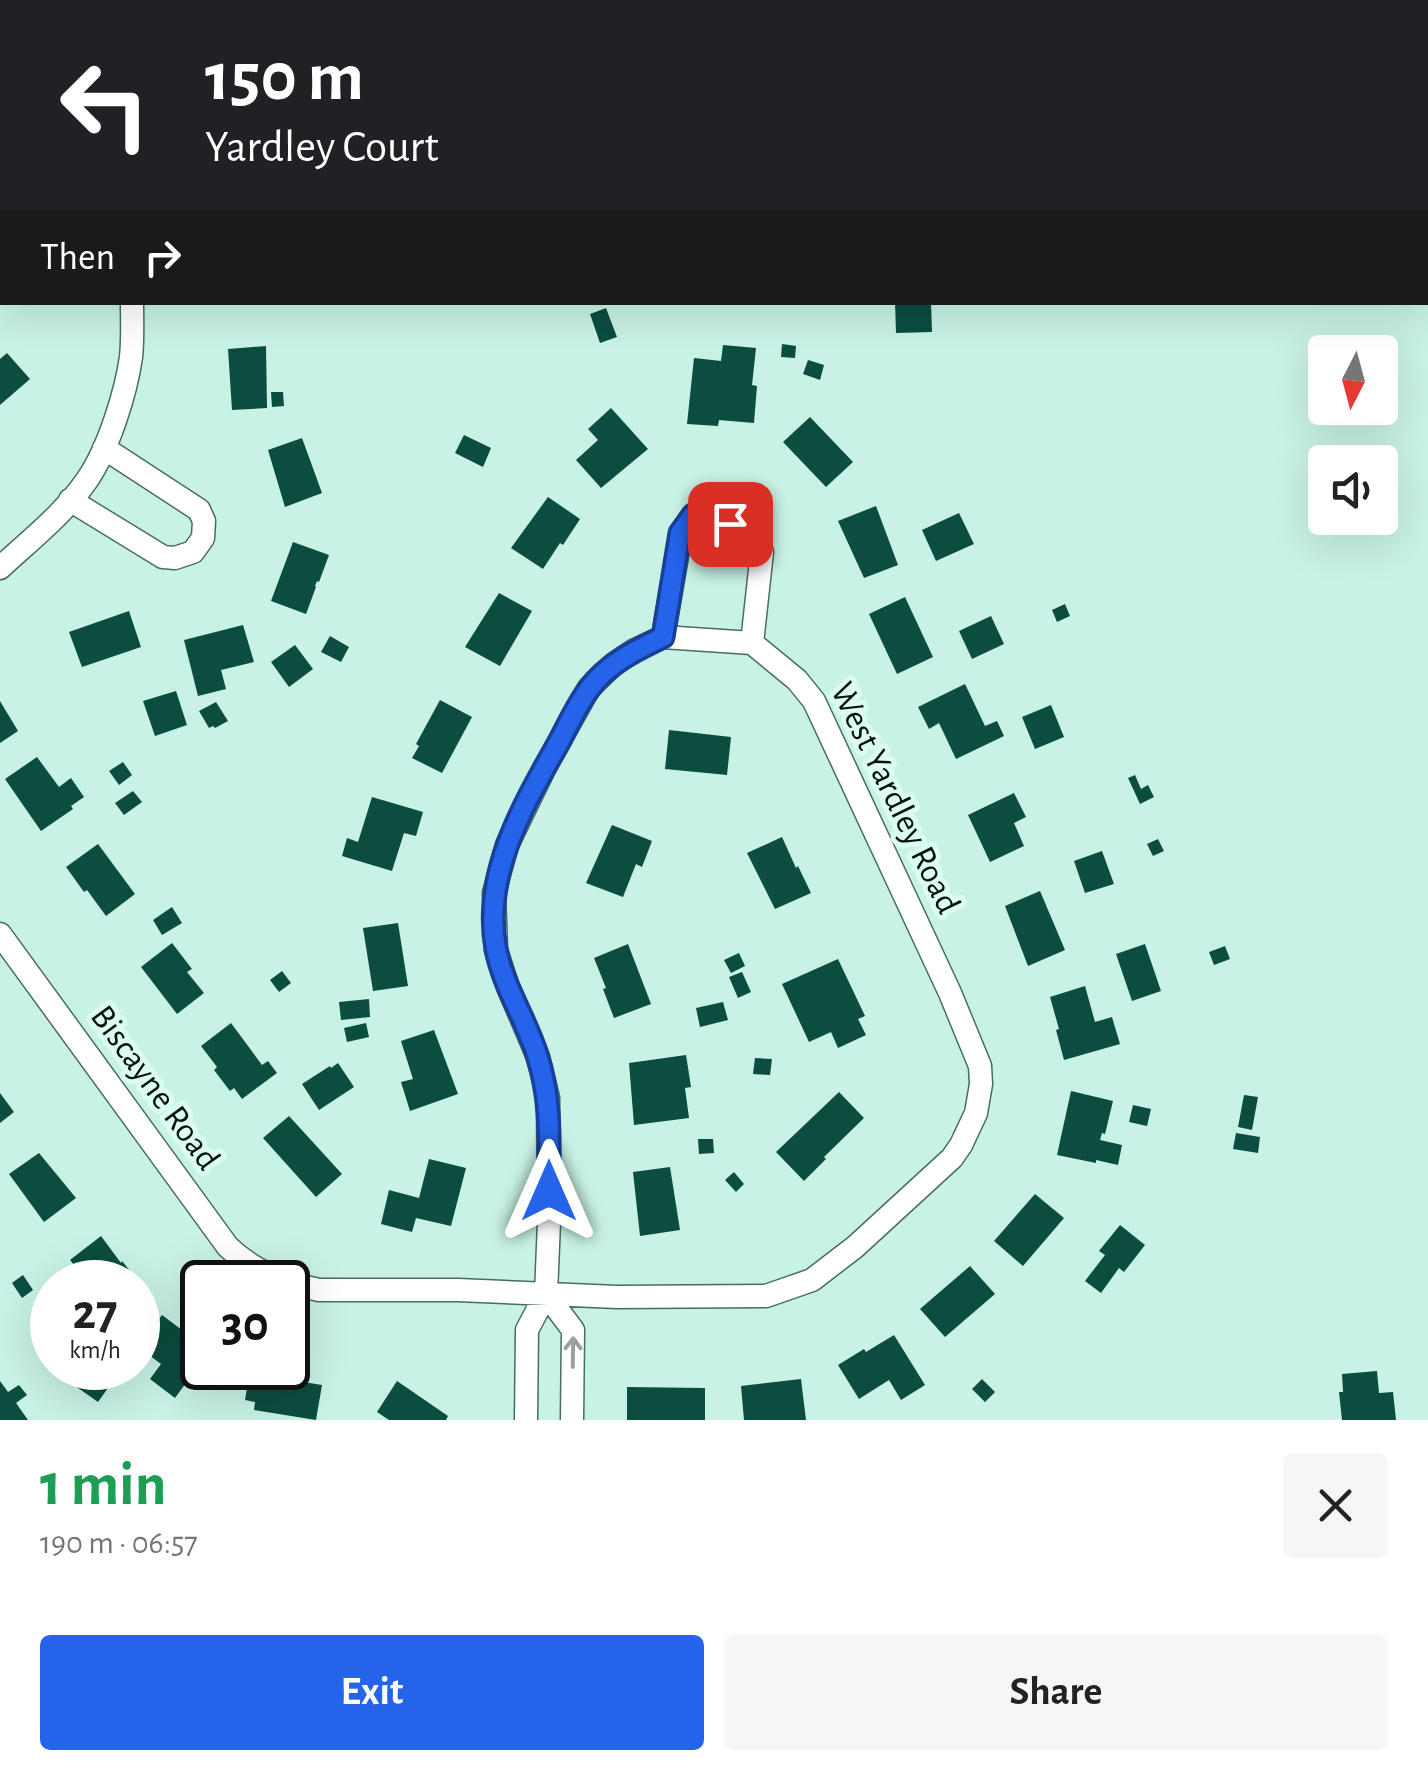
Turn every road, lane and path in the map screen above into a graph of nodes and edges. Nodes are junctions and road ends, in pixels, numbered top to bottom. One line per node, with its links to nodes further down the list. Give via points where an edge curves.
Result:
1 (132, 305): 2 (street, via 130,358)
2 (104, 448): 3 (street); 3 (street, via 193,504 204,521 203,538 183,557 163,557)
3 (70, 500): 4 (street)
4 (0, 568)
5 (663, 637): 6 (street); 6 (street, via 680,533 693,515 711,516 748,533 762,552); 10 (street, via 614,664 589,688 507,845 494,893 496,950 548,1098)
6 (752, 643): 10 (street, West Yardley Road, via 814,701 980,1066 976,1113 952,1158 812,1280 766,1296 730,1298)
7 (0, 934): 8 (street, Biscayne Road)
8 (242, 1260)
9 (310, 1288): 10 (street)
10 (546, 1294): 11 (street, via 527,1330); 12 (street, one-way to 10, via 574,1330)
11 (526, 1420)
12 (572, 1420)

